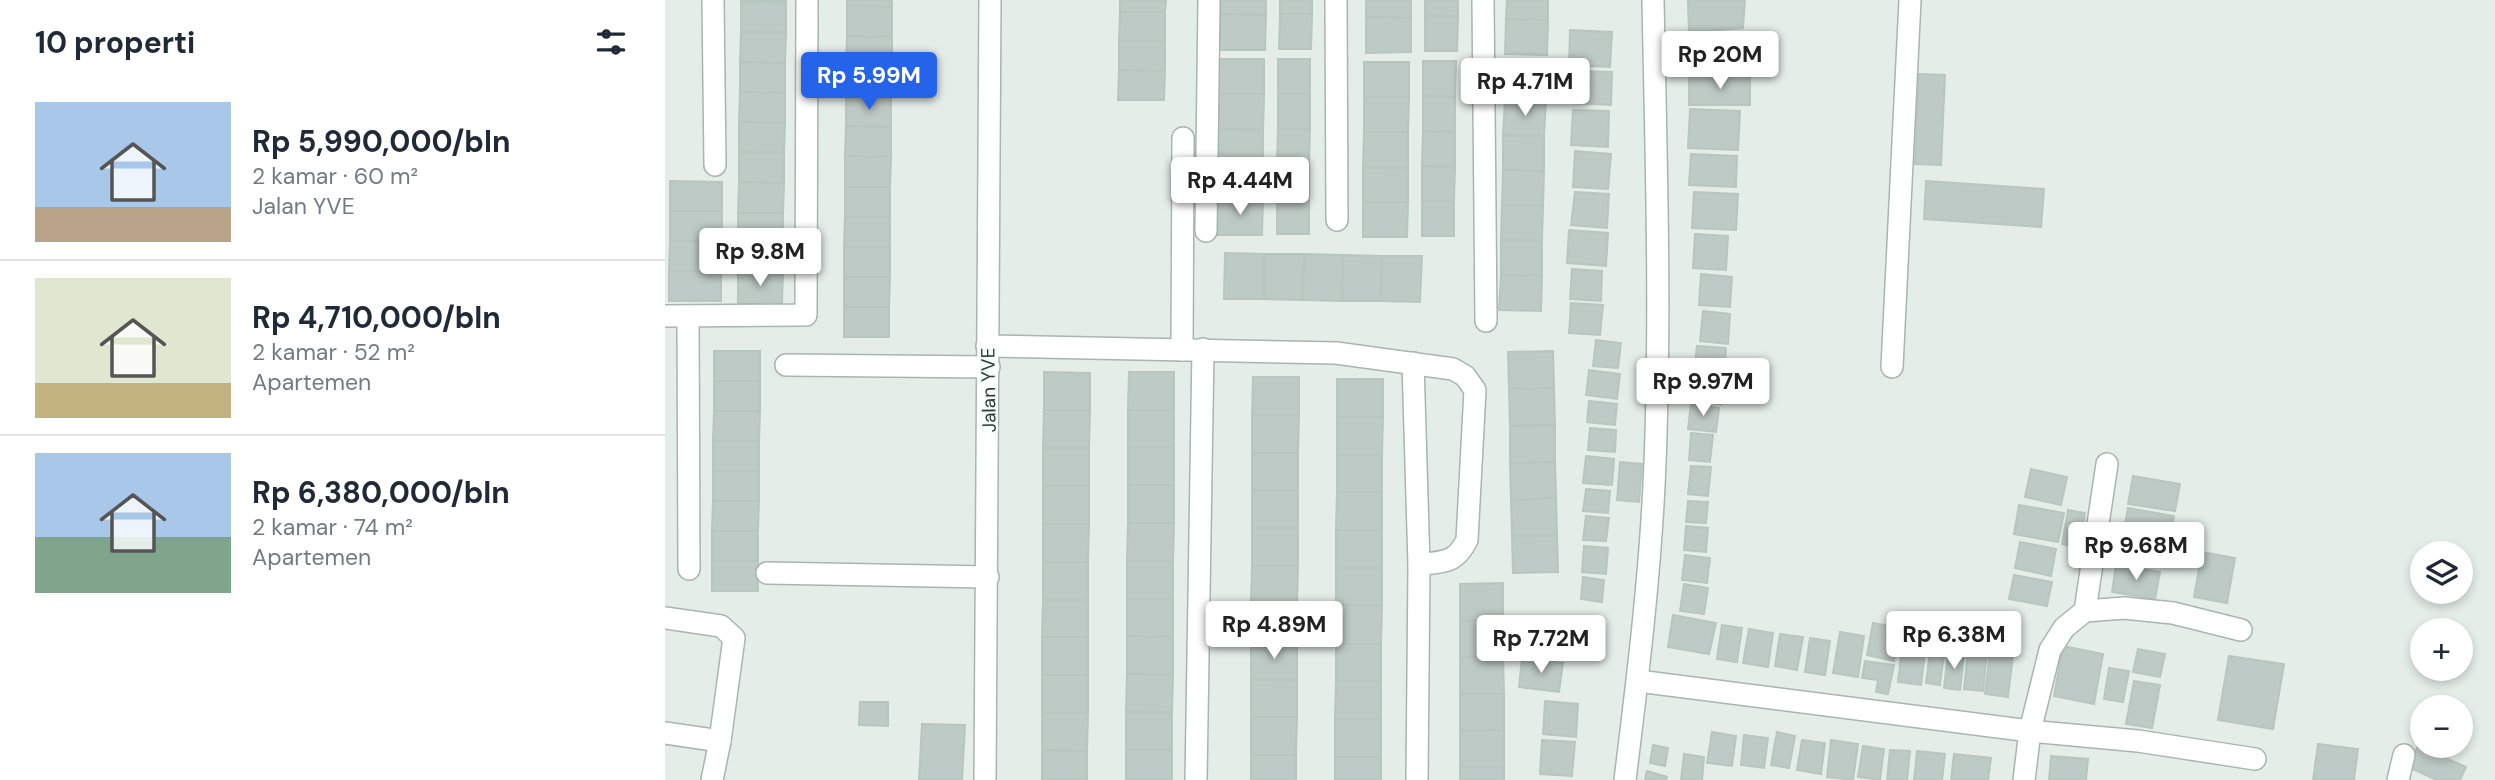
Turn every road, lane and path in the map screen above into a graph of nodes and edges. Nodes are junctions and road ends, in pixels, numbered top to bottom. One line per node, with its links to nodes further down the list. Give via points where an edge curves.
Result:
1 (713, 0): 10 (street)
2 (807, 0): 14 (street, via 806,315)
3 (990, 0): 17 (street, Jalan YVE)
4 (1209, 0): 12 (street)
5 (1336, 0): 11 (street)
6 (1483, 0): 15 (street)
7 (1653, 0): 29 (street, via 1655,461)
8 (1910, 0): 20 (street)
9 (1183, 138): 16 (street)
10 (715, 165)
11 (1337, 220)
12 (1206, 231)
13 (665, 316): 14 (street)
14 (688, 316): 23 (street)
15 (1486, 321)
16 (1193, 349): 17 (street); 18 (street, via 1336,353); 37 (street)
17 (988, 357): 19 (street); 25 (street, Jalan YVE)
18 (1413, 363): 22 (street); 22 (street, via 1453,369 1475,390 1467,540 1452,560)
19 (786, 365)
20 (1892, 367)
21 (2107, 464): 26 (street)
22 (1419, 565): 38 (street)
23 (689, 569)
24 (767, 573): 25 (street)
25 (988, 577): 36 (street, Jalan YVE)
26 (2085, 611): 28 (street, via 2124,608 2173,613); 30 (street, via 2064,628 2050,650)
27 (665, 618): 32 (street, via 721,626 734,638)
28 (2241, 630)
29 (1638, 681): 30 (street); 39 (street)
30 (2030, 731): 34 (street); 40 (street)
31 (665, 733): 32 (street)
32 (720, 741): 35 (street)
33 (2404, 755): 41 (street)
34 (2255, 758)
35 (712, 780)
36 (985, 780)
37 (1196, 780)
38 (1417, 780)
39 (1625, 780)
40 (2024, 780)
41 (2398, 780)

